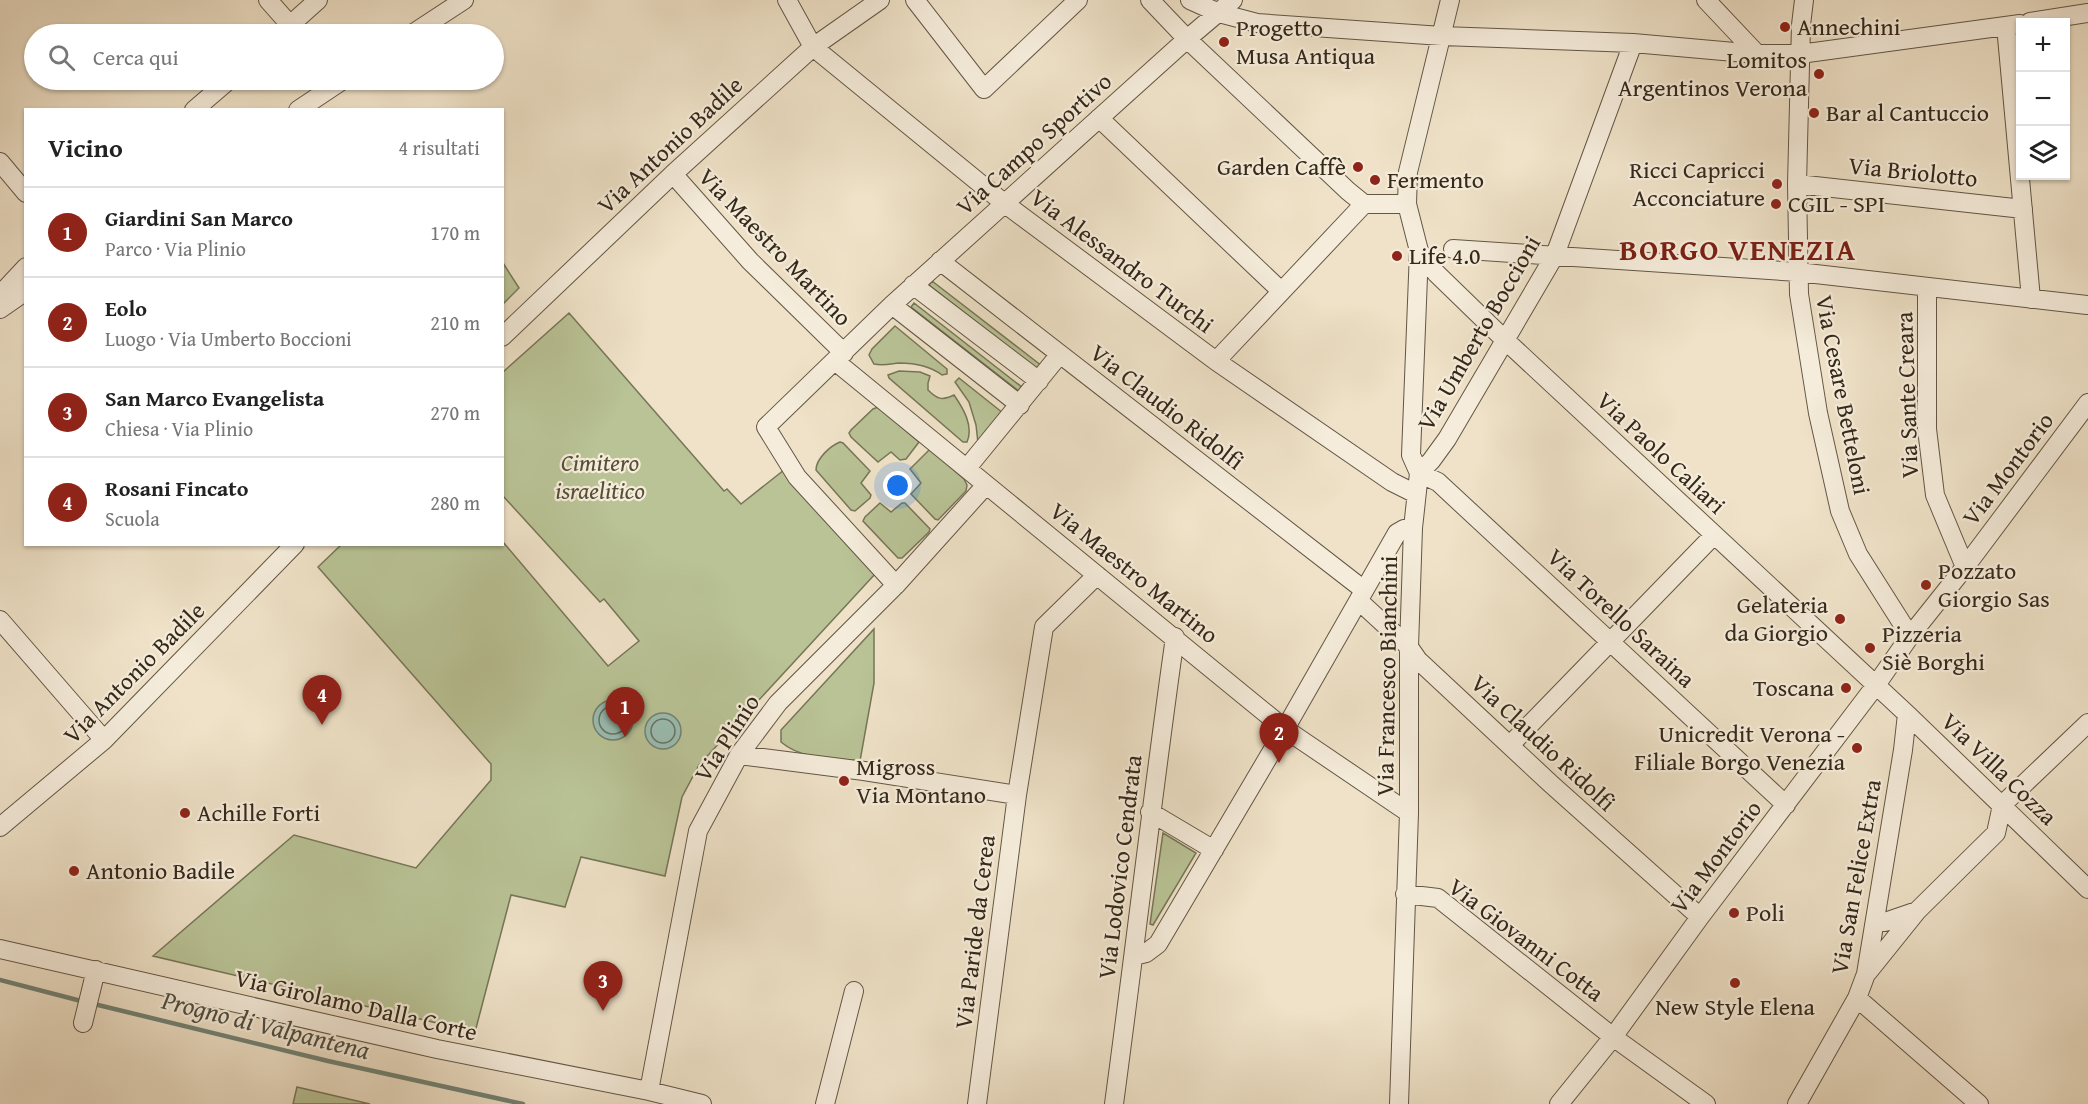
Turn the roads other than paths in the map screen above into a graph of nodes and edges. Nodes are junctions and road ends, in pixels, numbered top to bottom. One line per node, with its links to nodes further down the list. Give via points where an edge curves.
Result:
1 (268, 0): 17 (street)
2 (318, 0): 18 (street)
3 (464, 0): 19 (street)
4 (787, 0): 24 (street)
5 (880, 0): 24 (street, Via Antonio Badile)
6 (915, 0): 7 (street, via 984,89)
7 (1078, 0)
8 (1150, 0): 22 (street)
9 (1190, 0): 14 (street)
10 (1233, 0): 14 (street, Via Campo Sportivo)
11 (1450, 0): 21 (street)
12 (1706, 0): 25 (street)
13 (1804, 0): 26 (street, Via Cesare Betteloni)
14 (1218, 13): 21 (street, via 1257,23); 22 (street, Via Campo Sportivo)
15 (2088, 14): 16 (street)
16 (2059, 18)
17 (284, 24)
18 (296, 24)
19 (427, 24)
20 (2013, 25): 26 (street); 39 (street)
21 (1442, 36): 23 (street); 38 (street, via 1408,172)
22 (1187, 39): 31 (street, Via Campo Sportivo); 37 (street)
23 (1633, 43): 25 (street); 42 (street, Via Umberto Boccioni)
24 (813, 47): 33 (street, Via Antonio Badile); 36 (street, Via Alessandro Turchi)
25 (1757, 54): 26 (street)
26 (1800, 54): 34 (street, Via Cesare Betteloni)
27 (217, 90): 29 (street)
28 (326, 90): 30 (street)
29 (196, 108)
30 (301, 108)
31 (1099, 118): 36 (street, Via Campo Sportivo); 48 (street)
32 (0, 162): 35 (street)
33 (673, 174): 55 (street, Via Antonio Badile); 58 (street, Via Maestro Martino)
34 (1797, 184): 39 (street, Via Briolotto); 45 (street, Via Cesare Betteloni)
35 (24, 191)
36 (1005, 202): 43 (street, Via Campo Sportivo); 59 (street, Via Alessandro Turchi)
37 (1364, 204): 38 (street); 48 (street)
38 (1407, 204): 41 (street)
39 (2023, 209): 51 (street)
40 (1453, 249): 42 (street)
41 (1419, 251): 56 (street, Via Paolo Caliari, via 1436,273); 64 (street, Via Francesco Bianchini, via 1412,455)
42 (1555, 255): 45 (street); 56 (street, Via Umberto Boccioni)
43 (940, 261): 46 (street, Via Campo Sportivo); 57 (street, Via Claudio Ridolfi)
44 (24, 269): 50 (street)
45 (1798, 272): 47 (street); 75 (street, Via Cesare Betteloni, via 1816,402 1840,511 1858,554)
46 (914, 285): 52 (street, Via Campo Sportivo); 60 (street)
47 (1927, 287): 51 (street); 70 (street, Via Sante Creara, via 1927,429 1935,495)
48 (1281, 291): 59 (street)
49 (24, 292): 54 (street)
50 (0, 295)
51 (2031, 299): 53 (street)
52 (892, 305): 58 (street, Via Campo Sportivo); 61 (street)
53 (2087, 305)
54 (0, 309)
55 (504, 335)
56 (1504, 339): 64 (street, Via Umberto Boccioni, via 1447,439); 68 (street, Via Paolo Caliari)
57 (1060, 354): 60 (street); 73 (street, Via Claudio Ridolfi)
58 (840, 357): 63 (street, Via Maestro Martino); 72 (street, Via Campo Sportivo, via 766,427 797,477)
59 (1216, 361): 66 (street, Via Alessandro Turchi, via 1392,482)
60 (1039, 381): 61 (street)
61 (1020, 405): 63 (street)
62 (2086, 408): 70 (street, Via Montorio)
63 (967, 468): 65 (street, Via Maestro Martino)
64 (1419, 473): 66 (street, Via Francesco Bianchini); 77 (street, Via Torello Saraina, via 1438,482)
65 (986, 485): 71 (street, Via Maestro Martino); 72 (street, Via Plinio)
66 (1416, 494): 67 (street, Via Francesco Bianchini)
67 (1413, 528): 73 (street, via 1397,533); 78 (street, Via Francesco Bianchini)
68 (1714, 535): 77 (street); 79 (street, Via Paolo Caliari)
69 (293, 546): 83 (street, Via Antonio Badile)
70 (1965, 567): 75 (street, Via Montorio)
71 (1097, 575): 76 (street, Via Maestro Martino); 86 (street, Via Paride da Cerea, via 1044,627)
72 (896, 585): 85 (street, Via Plinio, via 778,703)
73 (1361, 596): 78 (street, Via Claudio Ridolfi); 82 (street)
74 (0, 620): 83 (street)
75 (1910, 636): 79 (street, Via Montorio)
76 (1175, 637): 82 (street, Via Maestro Martino); 89 (street, Via Lodovico Cendrata)
77 (1610, 640): 84 (street); 87 (street, Via Torello Saraina)
78 (1409, 647): 84 (street, Via Claudio Ridolfi, via 1418,660); 90 (street, Via Francesco Bianchini)
79 (1876, 685): 80 (street, Via Villa Cozza); 87 (street, Via Montorio)
80 (1907, 714): 88 (street, Via Villa Cozza); 97 (street, Via San Felice Extra)
81 (2088, 723): 88 (street)
82 (1285, 729): 90 (street, Via Maestro Martino); 92 (street)
83 (104, 740): 91 (street, Via Antonio Badile)
84 (1510, 745): 96 (street, Via Claudio Ridolfi)
85 (739, 755): 86 (street); 106 (street, Via Plinio, via 698,831)
86 (1017, 795): 110 (street, Via Paride da Cerea)
87 (1786, 805): 96 (street, Via Montorio)
88 (2002, 805): 93 (street, Via Villa Cozza); 95 (street, via 1996,833)
89 (1150, 812): 92 (street); 99 (street, Via Lodovico Cendrata)
90 (1409, 813): 94 (street, Via Francesco Bianchini)
91 (0, 827)
92 (1214, 850): 99 (street, via 1158,944)
93 (2088, 889)
94 (1405, 894): 105 (street, Via Giovanni Cotta, via 1438,898); 112 (street, Via Francesco Bianchini)
95 (1917, 911): 97 (street, via 1885,922); 101 (street)
96 (1700, 918): 105 (street, Via Montorio)
97 (1875, 921): 101 (street, Via San Felice Extra)
98 (0, 949): 100 (street, Via Girolamo Dalla Corte)
99 (1134, 956): 111 (street, Via Lodovico Cendrata)
100 (96, 970): 104 (street); 106 (street, Via Girolamo Dalla Corte, via 438,1049)
101 (1866, 974): 103 (street, Via San Felice Extra)
102 (854, 991): 109 (street)
103 (1857, 998): 115 (street, Via San Felice Extra); 116 (street)
104 (83, 1023)
105 (1613, 1037): 107 (street); 113 (street, Via Montorio)
106 (649, 1091): 108 (street, Via Girolamo Dalla Corte)
107 (1686, 1098): 114 (street)
108 (702, 1104)
109 (825, 1104)
110 (977, 1104)
111 (1114, 1104)
112 (1399, 1104)
113 (1559, 1104)
114 (1706, 1104)
115 (1797, 1104)
116 (1979, 1104)

